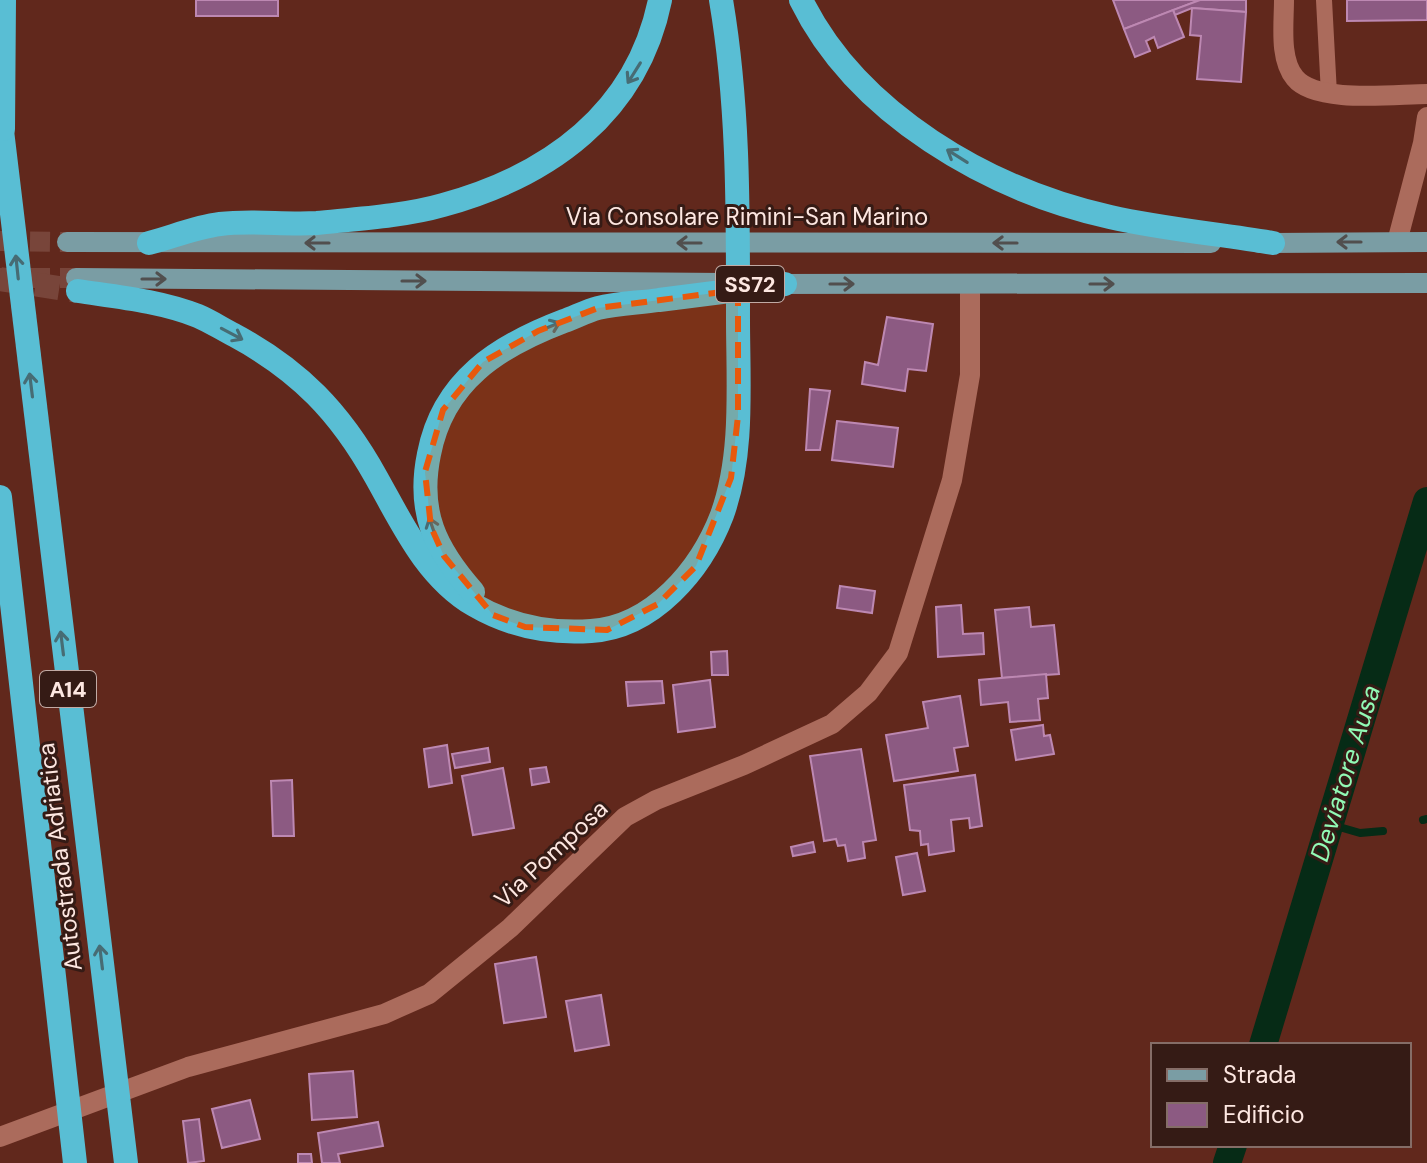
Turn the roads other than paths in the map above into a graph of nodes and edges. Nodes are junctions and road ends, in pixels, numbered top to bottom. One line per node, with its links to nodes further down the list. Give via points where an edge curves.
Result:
1 (4, 0): 11 (highway)
2 (660, 0): 15 (highway, one-way to 15, via 642,60 591,127 528,172 484,193 440,206 315,223 219,224)
3 (721, 0): 22 (highway, via 738,160 738,416 723,512 696,566 658,604 631,621 607,630 553,631)
4 (801, 0): 16 (highway, one-way to 4, via 1109,217 985,173 887,110 852,75)
5 (1284, 0): 7 (street, via 1284,45 1294,78 1310,90)
6 (1324, 0): 7 (lane)
7 (1329, 94): 8 (street)
8 (1427, 94)
9 (0, 114): 11 (highway, Autostrada Adriatica / A14)
10 (1427, 117): 13 (street)
11 (4, 148): 24 (highway, Autostrada Adriatica / A14, one-way to 11)
12 (67, 242): 15 (main road, Via Consolare Rimini-San Marino / SS72)
13 (1397, 242): 14 (main road, Via Consolare Rimini-San Marino / SS72); 16 (main road, Via Consolare Rimini-San Marino / SS72, one-way to 16)
14 (1427, 242)
15 (149, 243): 16 (main road, Via Consolare Rimini-San Marino / SS72, one-way to 15)
16 (1273, 243)
17 (1426, 283): 20 (main road, SS72, one-way to 17)
18 (77, 284): 19 (main road, SS72, one-way to 19); 22 (highway, one-way to 22, via 198,316 289,369 343,424 424,560 446,585)
19 (785, 284): 20 (main road, SS72, one-way to 20); 22 (highway, one-way to 19, via 444,556 424,496 432,436 460,386 483,362 528,336 598,308)
20 (970, 284): 23 (street, Via Pomposa, via 970,375 952,480 898,653 868,693 832,724 625,817 510,928 429,994 384,1014 188,1067)
21 (0, 497): 25 (highway, Autostrada Adriatica / A14)
22 (493, 615)
23 (0, 1137)
24 (126, 1158)
25 (75, 1163)

